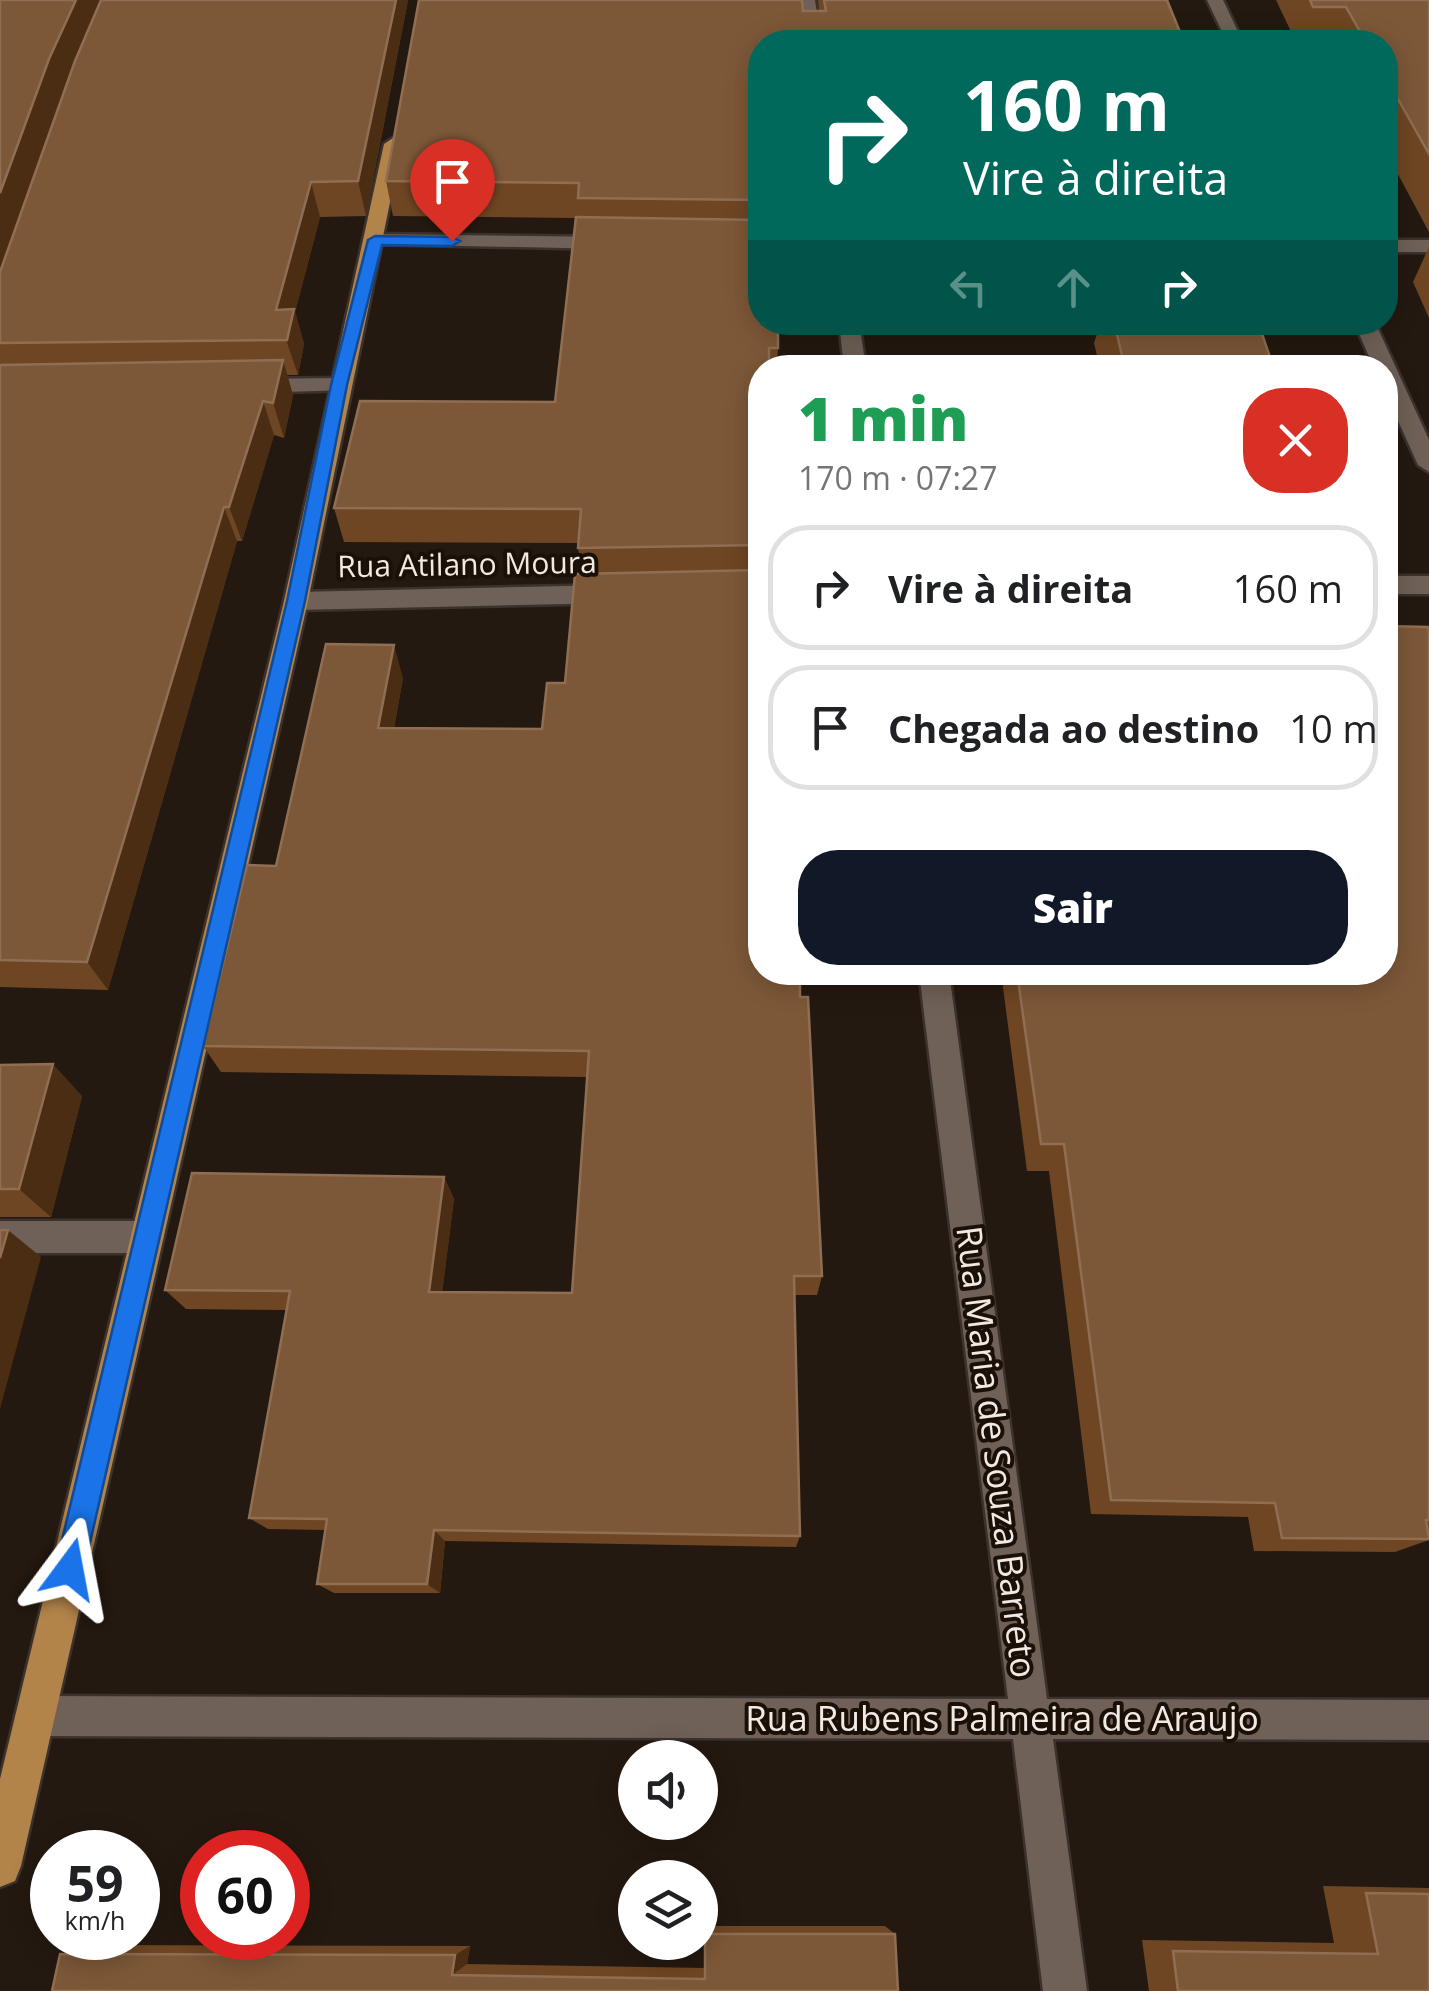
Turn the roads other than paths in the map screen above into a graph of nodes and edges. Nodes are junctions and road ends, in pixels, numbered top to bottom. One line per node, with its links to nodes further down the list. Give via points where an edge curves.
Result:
1 (807, 0): 3 (street)
2 (1215, 0): 4 (street)
3 (811, 30)
4 (1229, 30)
5 (396, 130): 6 (main road)
6 (375, 240): 7 (street); 10 (main road)
7 (625, 244)
8 (1398, 246): 9 (street)
9 (1429, 246)
10 (339, 385): 11 (street); 17 (main road)
11 (239, 386)
12 (1398, 397): 13 (street)
13 (1429, 466)
14 (1398, 585): 15 (street)
15 (1429, 585)
16 (644, 594): 17 (street, Rua Atilano Moura)
17 (296, 601): 20 (main road)
18 (936, 985): 22 (street, Rua Maria de Souza Barreto)
19 (0, 1237): 20 (street)
20 (148, 1237): 21 (main road)
21 (35, 1716): 22 (street, Rua Rubens Palmeira de Araujo); 24 (main road)
22 (1030, 1720): 23 (street, Rua Rubens Palmeira de Araujo); 25 (street, Rua Maria de Souza Barreto)
23 (1429, 1720)
24 (0, 1866)
25 (1065, 1991)

